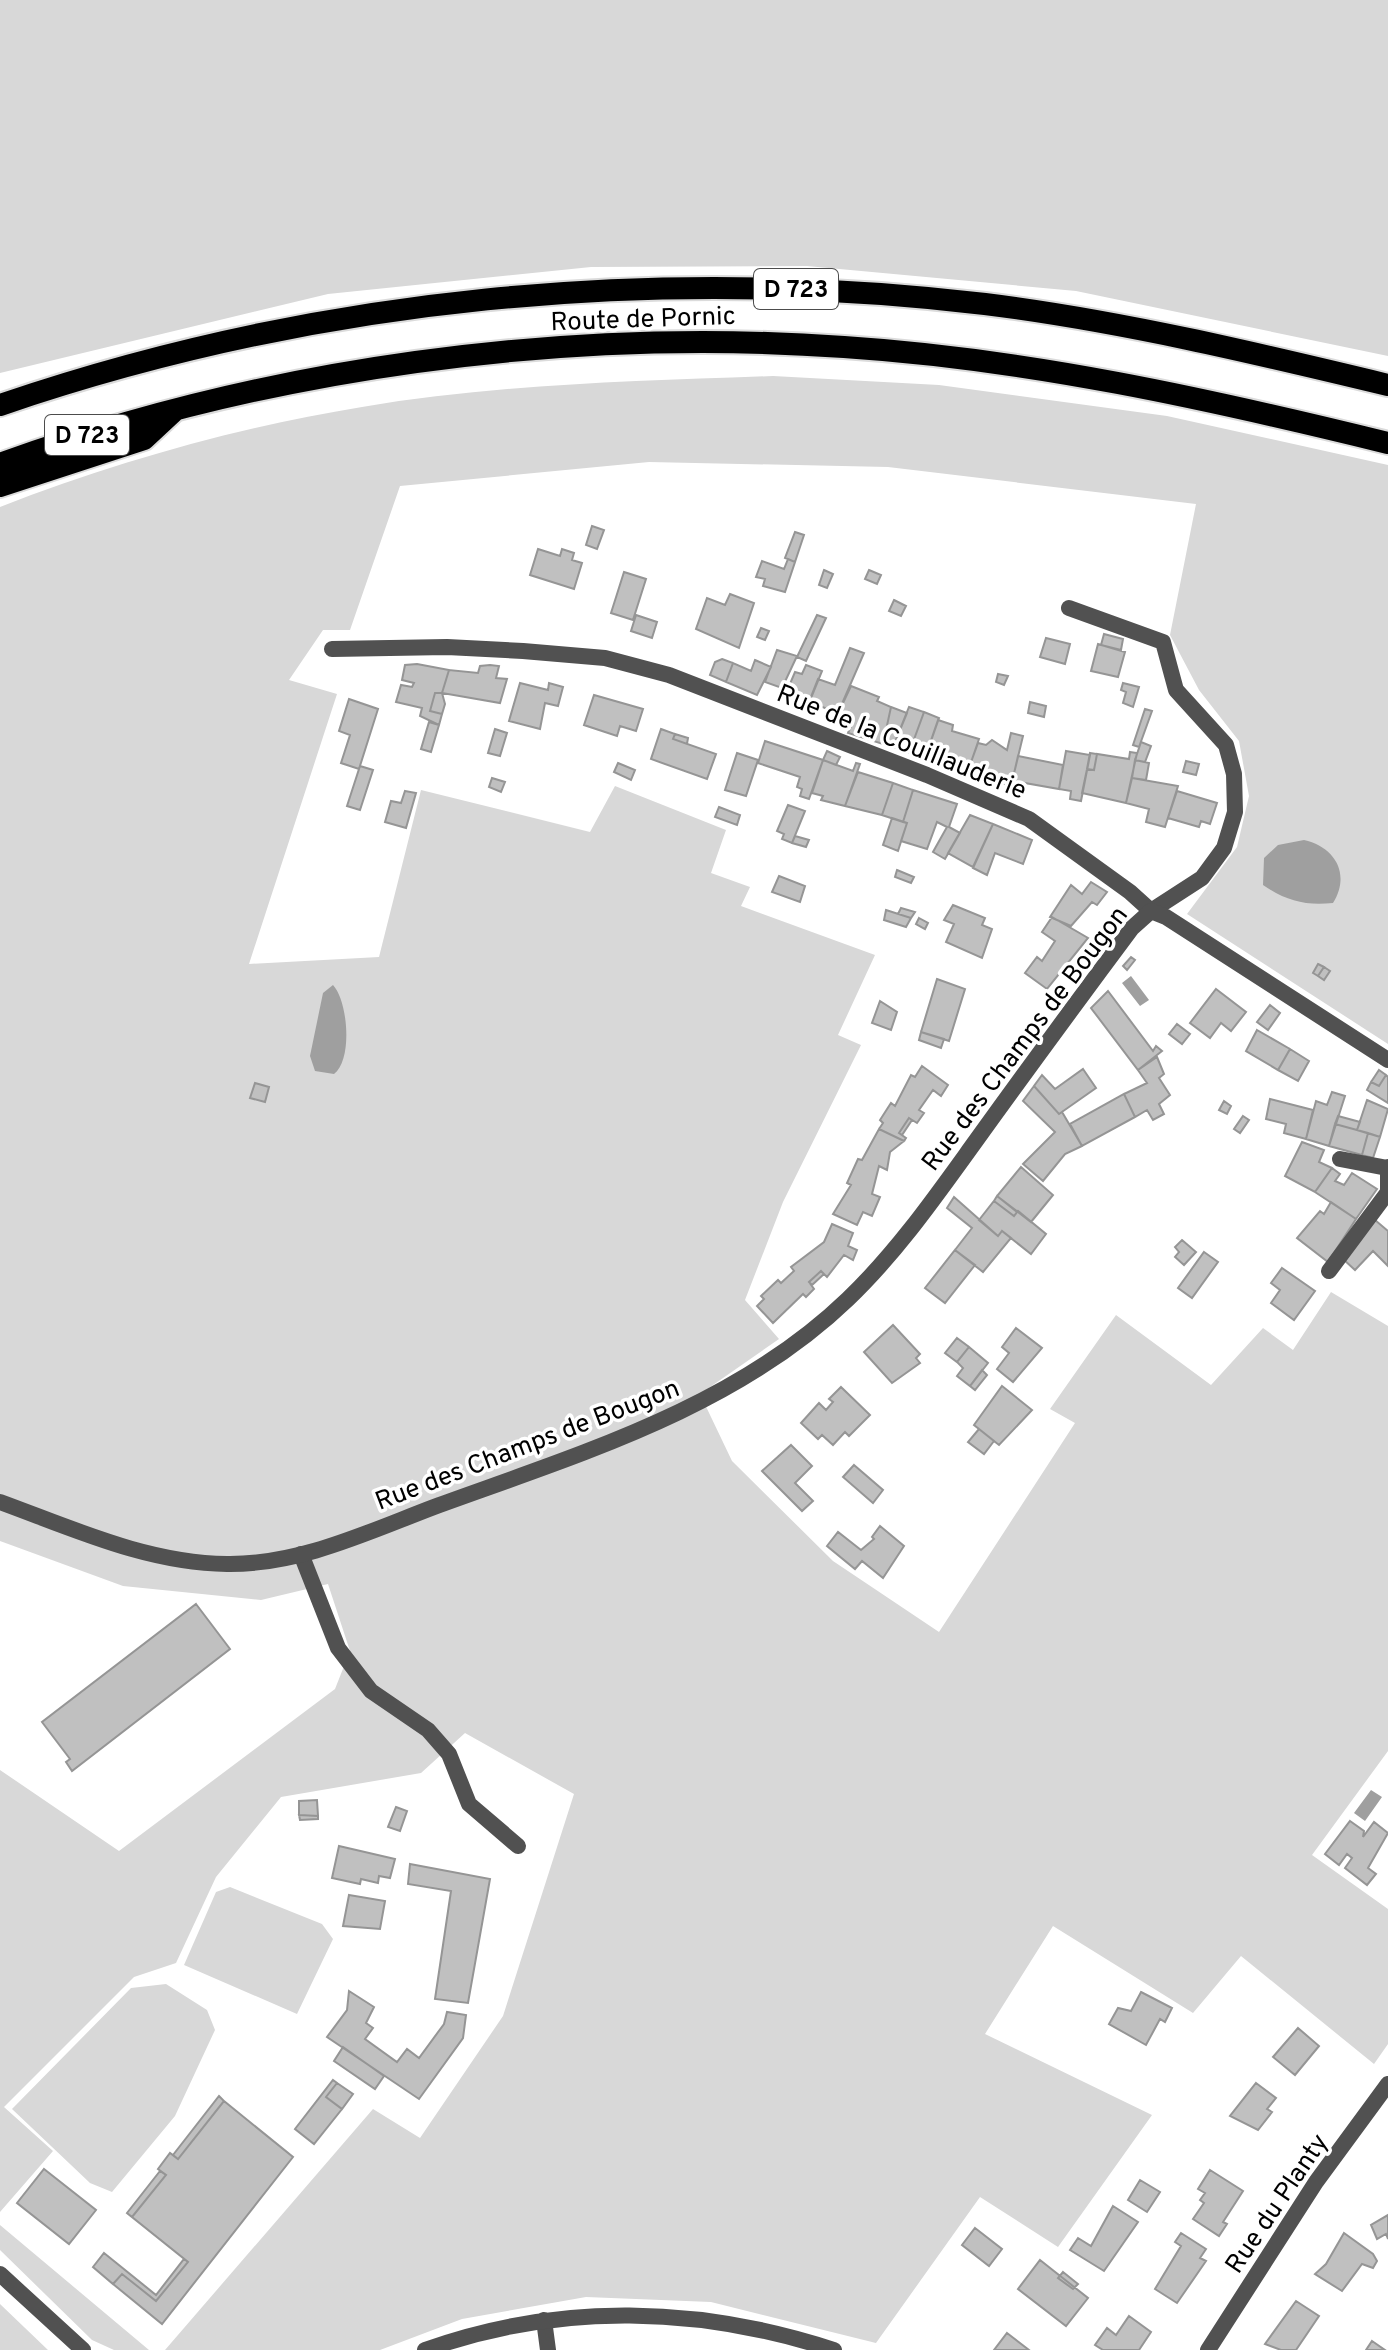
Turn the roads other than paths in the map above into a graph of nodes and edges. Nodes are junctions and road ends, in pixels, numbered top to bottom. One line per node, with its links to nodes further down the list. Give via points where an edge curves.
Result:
1 (1388, 385): 2 (highway, Route de Pornic / D 723, via 1194,340 989,305 820,290 681,287 544,293 359,316 199,347)
2 (0, 405)
3 (175, 410): 4 (highway, Route de Pornic / D 723, via 366,370 539,349 795,344 925,354 1099,380); 5 (highway, Route de Pornic / D 723); 6 (highway, via 144,439)
4 (1388, 443)
5 (0, 464)
6 (0, 486)
7 (1069, 608): 9 (street, Rue des Champs de Bougon, via 1163,642 1176,690 1226,745 1234,774 1235,812 1224,848 1202,878)
8 (332, 649): 9 (street, Rue de la Couillauderie, via 537,652 605,658 669,675 1029,819)
9 (1151, 911): 10 (street, Rue de la Couillauderie); 15 (street, Rue des Champs de Bougon, via 1132,928 919,1219 814,1330 665,1421)
10 (1388, 1060)
11 (1340, 1159): 12 (street)
12 (1388, 1168): 13 (street, via 1388,1192)
13 (1329, 1271)
14 (0, 1502): 15 (street, Rue des Champs de Bougon, via 130,1550 172,1559 250,1563)
15 (301, 1554): 16 (street, via 338,1648 371,1691 428,1730 449,1754 469,1804)
16 (518, 1846)
17 (1388, 2084): 24 (street, Rue du Planty, via 1316,2182)
18 (0, 2274): 20 (street)
19 (544, 2320): 21 (street); 22 (street); 23 (street, via 688,2318 776,2332)
20 (83, 2350)
21 (425, 2350)
22 (548, 2350)
23 (834, 2350)
24 (1208, 2350)

